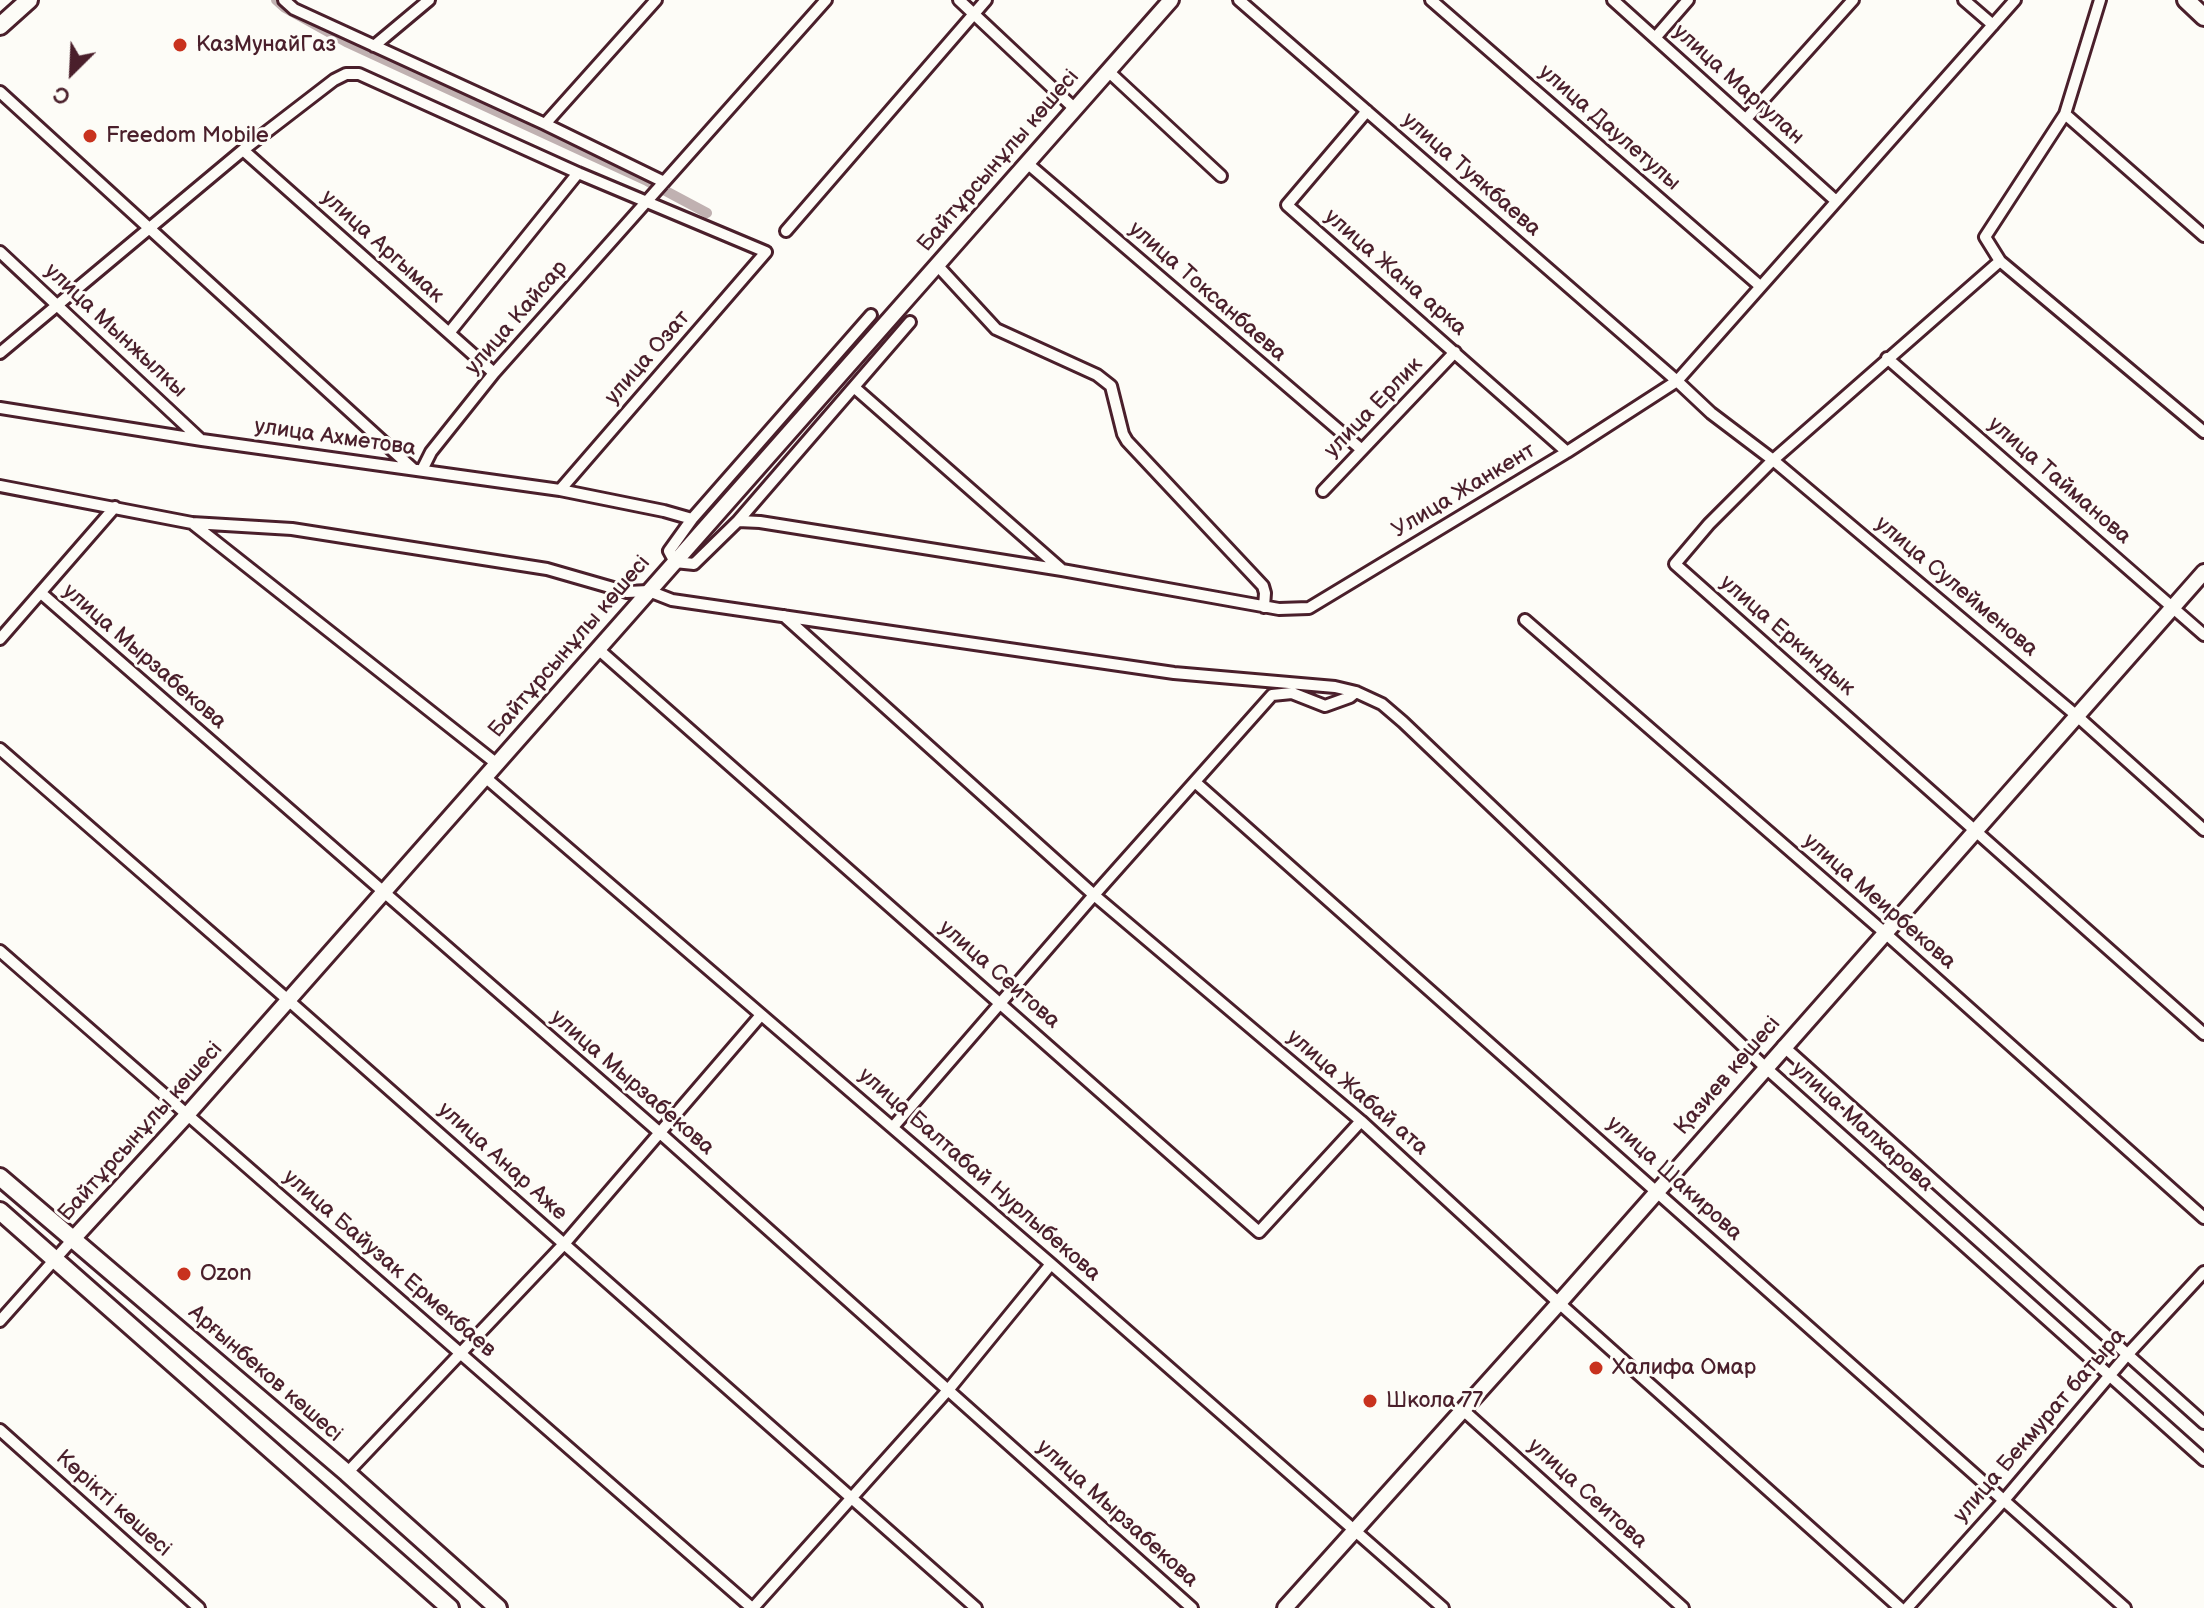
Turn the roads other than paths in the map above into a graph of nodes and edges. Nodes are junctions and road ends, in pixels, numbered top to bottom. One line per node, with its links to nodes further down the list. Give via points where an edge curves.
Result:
1 (29, 0): 21 (main road)
2 (284, 0): 23 (street)
3 (429, 0): 23 (street)
4 (656, 0): 30 (street)
5 (826, 0): 35 (street)
6 (959, 0): 18 (street)
7 (986, 0): 18 (street)
8 (1171, 0): 24 (main road, Байтұрсынұлы көшесі)
9 (1239, 0): 27 (street, улица Туякбаева)
10 (1431, 0): 44 (street, улица Даулетулы)
11 (1613, 0): 22 (street, улица Маргулан)
12 (1688, 0): 22 (street)
13 (1853, 0): 29 (street)
14 (1964, 0): 20 (street)
15 (2015, 0): 20 (street, Улица Жанкент)
16 (2100, 0): 28 (street)
17 (2186, 0): 19 (main road)
18 (975, 14): 26 (street); 39 (street)
19 (2202, 14)
20 (1993, 25): 37 (street, Улица Жанкент)
21 (0, 26)
22 (1655, 38): 29 (street, улица Маргулан)
23 (374, 46): 30 (street)
24 (1108, 71): 26 (main road, Байтұрсынұлы көшесі); 34 (street)
25 (0, 92): 38 (street)
26 (1075, 109): 32 (main road, Байтұрсынұлы көшесі)
27 (1367, 111): 49 (street, улица Жана арка, via 1287,205); 53 (street, улица Туякбаева)
28 (2065, 114): 40 (street); 42 (street, via 1985,237)
29 (1746, 119): 37 (street, улица Маргулан)
30 (545, 124): 35 (street)
31 (243, 150): 33 (street, via 334,80 359,74); 38 (street); 48 (street, улица Аргымак)
32 (1027, 163): 43 (main road, Байтұрсынұлы көшесі); 58 (street, улица Токсанбаева)
33 (578, 173): 36 (street); 48 (street)
34 (1221, 176)
35 (664, 182): 36 (street, улица Кайсар)
36 (649, 200): 52 (street, улица Кайсар); 63 (street, улица Озат, via 766,252)
37 (1836, 201): 44 (street, Улица Жанкент)
38 (150, 226): 45 (street); 61 (street)
39 (786, 231)
40 (2204, 236)
41 (0, 252): 45 (street, улица Мынжылкы)
42 (2000, 261): 51 (street, улица Еркиндык); 56 (street)
43 (937, 265): 69 (main road, Байтұрсынұлы көшесі); 74 (street, via 996,329 1111,386 1127,441 1263,586)
44 (1760, 286): 53 (street, Улица Жанкент)
45 (56, 304): 50 (street); 57 (street, улица Мынжылкы)
46 (871, 315): 66 (street)
47 (910, 322): 54 (street)
48 (449, 333): 52 (street, улица Аргымак)
49 (1455, 352): 58 (street, улица Ерлик); 59 (street, улица Жана арка)
50 (0, 353)
51 (1887, 358): 60 (street, улица Еркиндык); 75 (street, улица Тайманова)
52 (494, 373): 61 (street, улица Кайсар)
53 (1677, 381): 59 (street, Улица Жанкент); 60 (street, улица Сулейменова)
54 (855, 388): 67 (street); 70 (street)
55 (0, 408): 57 (street, улица Ахметова)
56 (2204, 432)
57 (202, 440): 61 (street, улица Ахметова)
58 (1362, 450): 64 (street, улица Ерлик)
59 (1567, 452): 74 (street, Улица Жанкент, via 1309,608)
60 (1773, 460): 82 (street, улица Сулейменова); 87 (street, улица Еркиндык, via 1675,564)
61 (418, 470): 63 (street, улица Ахметова)
62 (0, 486): 65 (street, улица Малхарова)
63 (560, 490): 66 (street, улица Ахметова)
64 (1323, 491)
65 (115, 507): 68 (street, улица Малхарова); 73 (street)
66 (692, 519): 69 (street, via 669,551)
67 (738, 521): 69 (street, via 694,564); 70 (street, Улица Жанкент)
68 (192, 523): 72 (street, улица Малхарова, via 292,529 425,548 547,569 627,592); 84 (street)
69 (675, 562): 72 (main road, Байтұрсынұлы көшесі)
70 (1062, 570): 74 (street, Улица Жанкент)
71 (2204, 572): 75 (main road, Қазиев көшесі)
72 (649, 591): 76 (street, улица Малхарова, via 672,600); 80 (main road, Байтұрсынұлы көшесі)
73 (41, 593): 79 (street); 89 (street, улица Мырзабекова)
74 (1264, 607)
75 (2173, 608): 78 (street, улица Тайманова); 82 (main road, Қазиев көшесі)
76 (783, 615): 81 (street, улица Малхарова, via 1174,673); 90 (street, улица Жабай ата)
77 (1525, 620): 91 (street, улица Меирбекова)
78 (2204, 635)
79 (0, 639)
80 (598, 649): 84 (main road, Байтұрсынұлы көшесі); 94 (street, улица Сеитова)
81 (1356, 692): 86 (street, via 1325,706 1292,693 1272,695); 98 (street, улица Малхарова, via 1403,722)
82 (2077, 716): 87 (main road, Қазиев көшесі); 88 (street, улица Сулейменова)
83 (0, 749): 93 (street, улица Анар Аже)
84 (497, 764): 85 (main road, Байтұрсынұлы көшесі)
85 (485, 777): 89 (main road, Байтұрсынұлы көшесі); 95 (street, улица Балтабай Нурлыбекова)
86 (1195, 782): 90 (street); 104 (street, улица Шакирова)
87 (1976, 829): 91 (main road, Қазиев көшесі); 96 (street, улица Еркиндык)
88 (2204, 830)
89 (383, 892): 93 (main road, Байтұрсынұлы көшесі); 102 (street, улица Мырзабекова)
90 (1094, 895): 94 (street); 100 (street, улица Жабай ата)
91 (1885, 933): 97 (main road, Қазиев көшесі); 106 (street, улица Меирбекова)
92 (0, 951): 99 (street, улица Байузак Ермекбаев)
93 (288, 1000): 99 (main road, Байтұрсынұлы көшесі); 108 (street, улица Анар Аже)
94 (1001, 1003): 100 (street, улица Сеитова, via 1259,1232); 101 (street)
95 (761, 1015): 101 (street, улица Балтабай Нурлыбекова); 102 (street)
96 (2204, 1034)
97 (1783, 1046): 98 (main road, Қазиев көшесі); 115 (street, улица Малхарова)
98 (1766, 1068): 104 (main road, Қазиев көшесі); 116 (street, улица Малхарова)
99 (186, 1116): 107 (main road, Байтұрсынұлы көшесі); 114 (street, улица Байузак Ермекбаев)
100 (1361, 1121): 112 (street, улица Жабай ата)
101 (893, 1127): 110 (street, улица Балтабай Нурлыбекова)
102 (659, 1132): 108 (street); 117 (street, улица Мырзабекова)
103 (0, 1177): 107 (main road, Арғынбеков көшесі)
104 (1657, 1191): 112 (main road, Қазиев көшесі); 124 (street, улица Шакирова)
105 (0, 1211): 109 (main road)
106 (2204, 1218)
107 (73, 1239): 109 (street, Байтұрсынұлы көшесі); 122 (main road, Арғынбеков көшесі)
108 (564, 1244): 114 (street); 123 (street, улица Анар Аже)
109 (55, 1258): 113 (street, Байтұрсынұлы көшесі); 127 (main road)
110 (1051, 1264): 117 (street); 125 (street, улица Балтабай Нурлыбекова)
111 (2204, 1272): 115 (street, улица Бекмурат батыра)
112 (1559, 1303): 118 (main road, Қазиев көшесі); 135 (street, улица Жабай ата)
113 (0, 1321)
114 (461, 1352): 122 (street); 129 (street, улица Байузак Ермекбаев)
115 (2127, 1355): 116 (street, улица Бекмурат батыра); 119 (street, улица Малхарова)
116 (2110, 1377): 121 (street, улица Малхарова); 124 (street, улица Бекмурат батыра)
117 (949, 1389): 123 (street); 131 (street, улица Мырзабекова)
118 (1463, 1410): 125 (main road, Қазиев көшесі); 134 (street, улица Сеитова)
119 (2204, 1423)
120 (0, 1430): 126 (street, Көрікті көшесі)
121 (2204, 1460)
122 (347, 1473): 128 (main road, Арғынбеков көшесі)
123 (853, 1499): 129 (street); 130 (street, улица Анар Аже)
124 (2005, 1499): 136 (street, улица Бекмурат батыра); 137 (street, улица Шакирова)
125 (1356, 1530): 132 (main road, Қазиев көшесі); 133 (street, улица Балтабай Нурлыбекова)
126 (199, 1608)
127 (450, 1608)
128 (498, 1608)
129 (753, 1608)
130 (976, 1608)
131 (1192, 1608)
132 (1285, 1608)
133 (1443, 1608)
134 (1683, 1608)
135 (1900, 1608)
136 (1907, 1608)
137 (2125, 1608)

